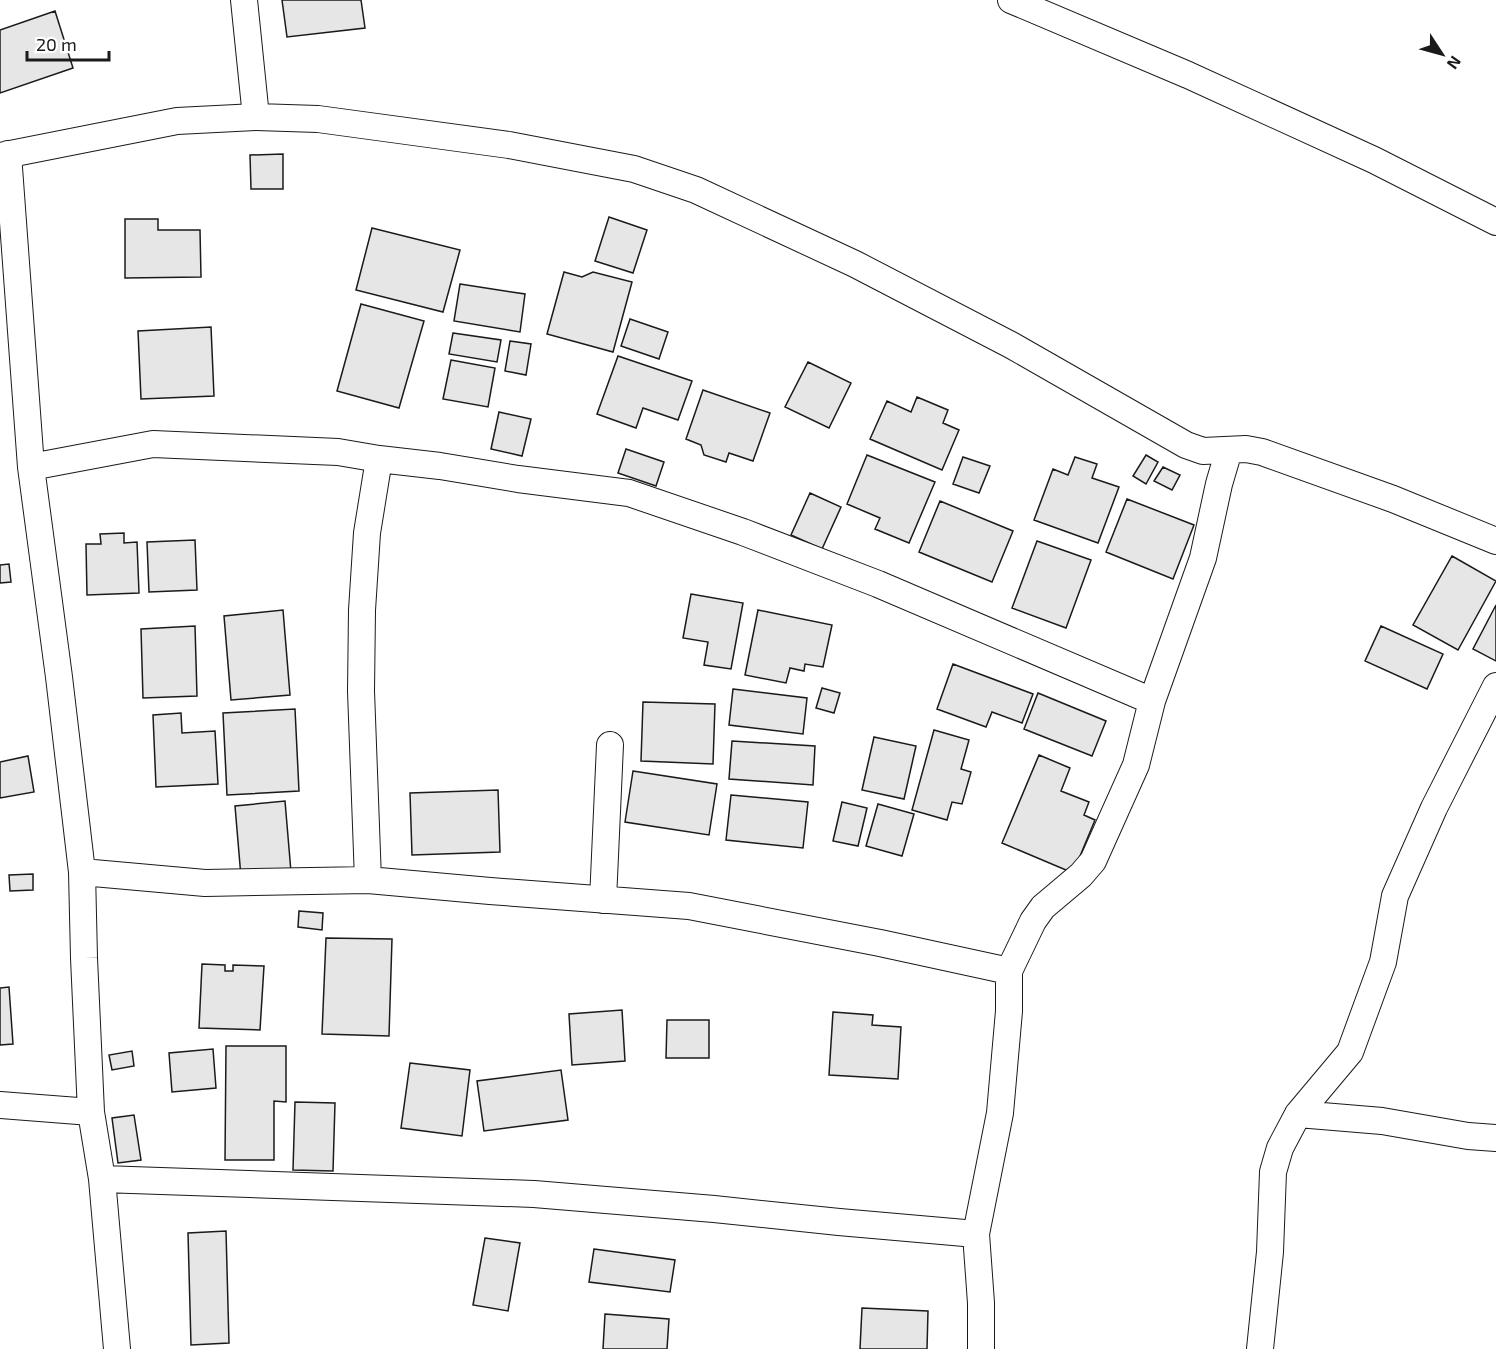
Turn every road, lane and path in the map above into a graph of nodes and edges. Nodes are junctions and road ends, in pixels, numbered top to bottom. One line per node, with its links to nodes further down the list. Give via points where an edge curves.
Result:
1 (244, 0): 3 (street)
2 (1011, 0): 5 (street, via 1374,160)
3 (256, 117): 4 (street, via 177,121); 6 (street, via 318,119 509,145 634,169 686,186 855,264 980,328 1186,445 1203,451)
4 (4, 155): 8 (street)
5 (1496, 222)
6 (1229, 450): 9 (street, via 1262,452 1286,459); 11 (street, via 1203,558)
7 (379, 459): 8 (street, via 338,452 153,444); 11 (street, via 629,493 878,584); 14 (street, via 367,533 362,610)
8 (31, 467): 13 (street)
9 (1496, 542)
10 (1496, 686): 19 (street, via 1395,896 1383,962 1350,1052)
11 (1152, 702): 16 (street, via 1136,765 1093,861 1043,907)
12 (610, 745): 15 (street)
13 (82, 872): 14 (street, via 206,883); 18 (street)
14 (368, 880): 15 (street)
15 (603, 900): 16 (street, via 689,906)
16 (1009, 971): 22 (street, via 1000,1113)
17 (0, 1105): 18 (street)
18 (91, 1112): 21 (street)
19 (1298, 1114): 20 (street, via 1382,1121); 25 (street, via 1280,1148 1273,1172)
20 (1496, 1138)
21 (102, 1179): 22 (street, via 534,1194); 23 (street)
22 (976, 1234): 24 (street)
23 (117, 1349)
24 (981, 1349)
25 (1260, 1349)

